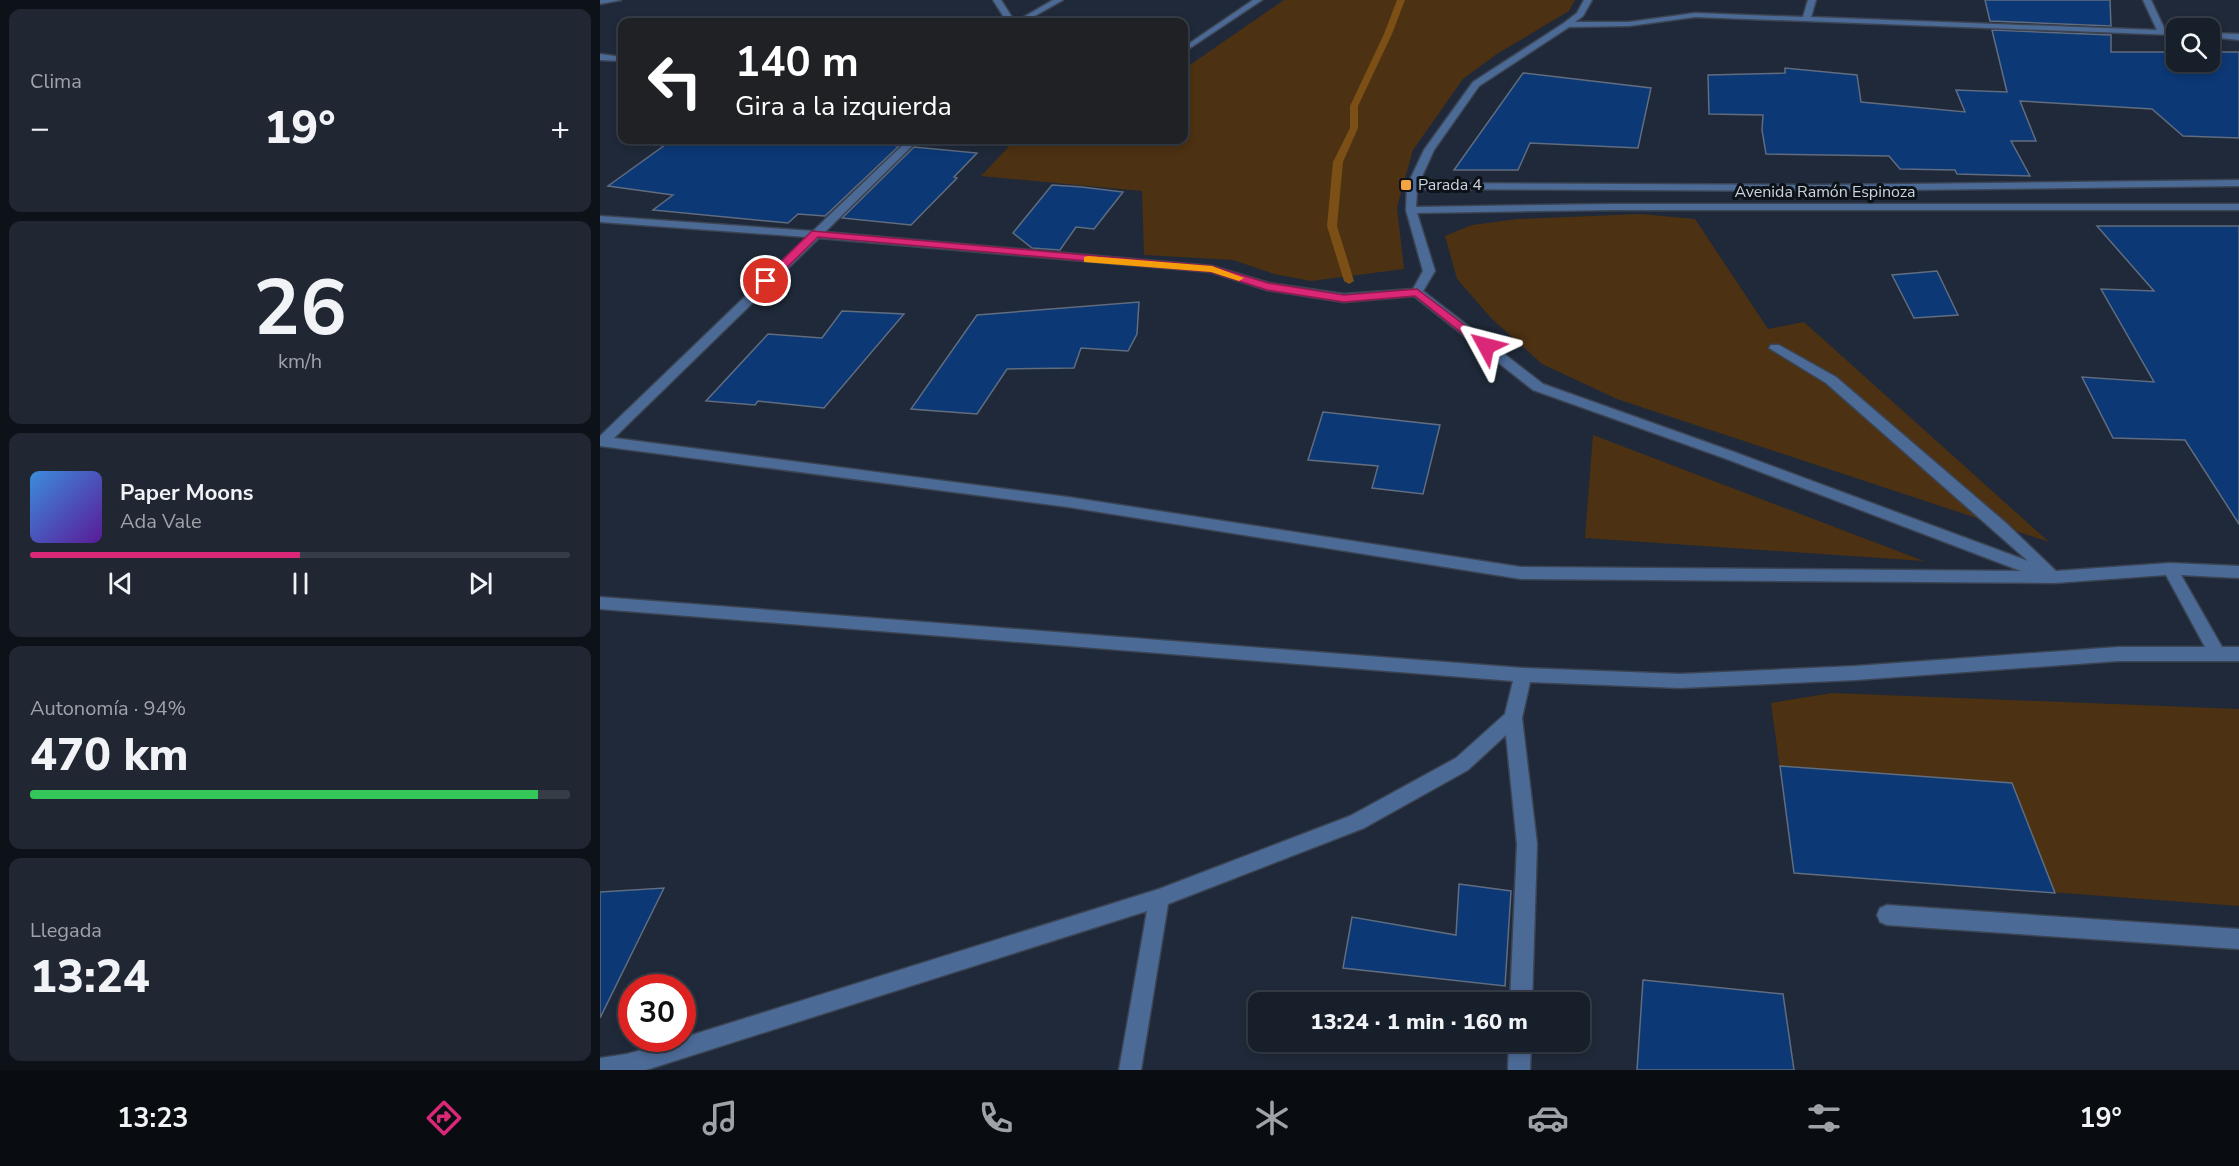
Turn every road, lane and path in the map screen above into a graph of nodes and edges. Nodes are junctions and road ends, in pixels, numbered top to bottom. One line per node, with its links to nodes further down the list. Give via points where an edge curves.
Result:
1 (617, 0): 8 (street)
2 (997, 0): 9 (street)
3 (1059, 0): 10 (street)
4 (1258, 0): 17 (street)
5 (1588, 0): 12 (street)
6 (1812, 0): 11 (street)
7 (2147, 0): 13 (street)
8 (600, 2)
9 (1008, 18)
10 (1026, 18)
11 (1806, 19): 12 (street, via 1695,15 1629,24); 13 (street)
12 (1567, 25): 22 (street, via 1476,84 1429,150)
13 (2162, 33): 14 (street)
14 (2166, 33)
15 (2220, 36): 16 (street)
16 (2239, 37)
17 (1188, 47)
18 (600, 57): 19 (street)
19 (618, 59)
20 (909, 144): 26 (street)
21 (2239, 183): 22 (street, Avenida Ramón Espinoza, via 1817,188)
22 (1412, 186): 23 (street)
23 (1412, 210): 24 (street, Avenida Ramón Espinoza); 27 (street, via 1429,271)
24 (2237, 210)
25 (600, 219): 26 (street)
26 (816, 234): 27 (street, via 1212,269 1267,286 1344,298); 29 (street)
27 (1417, 292): 32 (street, via 1538,387)
28 (1775, 348): 32 (street, via 1831,380)
29 (602, 441): 32 (street, via 1068,502 1521,573)
30 (2170, 569): 31 (street); 32 (street); 34 (street)
31 (2239, 572)
32 (2054, 577)
33 (600, 603): 36 (street)
34 (2217, 654): 35 (street); 36 (street, via 2118,654 1856,674 1680,681)
35 (2239, 654)
36 (1523, 675): 37 (street)
37 (1513, 718): 38 (street, via 1462,764 1357,822); 41 (street, via 1527,844)
38 (1159, 898): 43 (street, via 627,1065); 44 (street)
39 (1887, 915): 40 (street)
40 (2239, 939)
41 (1521, 992)
42 (1520, 1052): 45 (street)
43 (600, 1070)
44 (1130, 1070)
45 (1519, 1070)

